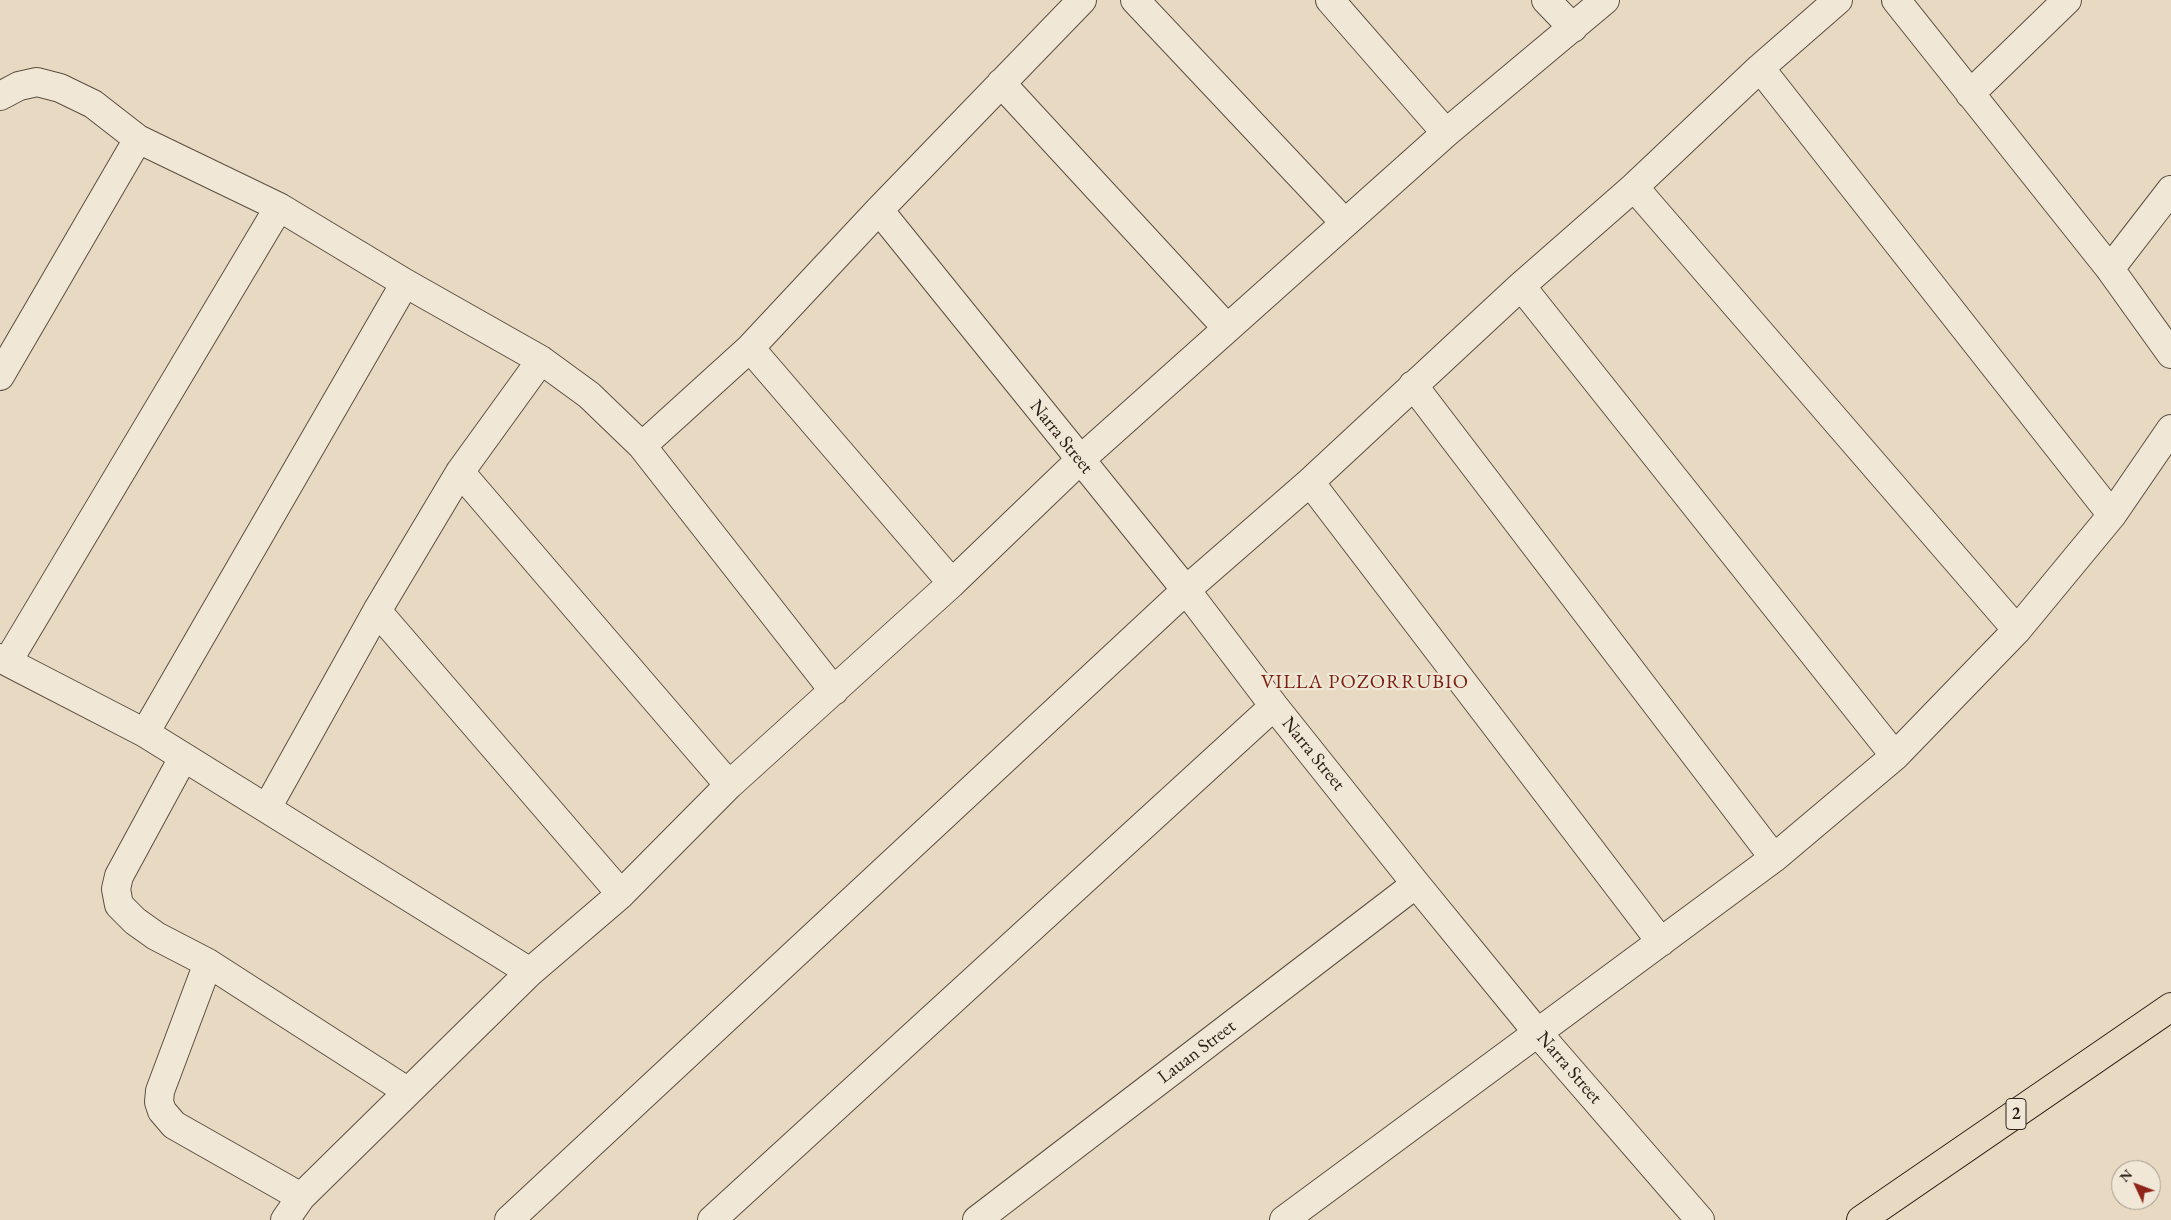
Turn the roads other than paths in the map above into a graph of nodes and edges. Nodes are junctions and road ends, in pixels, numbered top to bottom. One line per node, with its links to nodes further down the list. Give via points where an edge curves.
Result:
1 (1082, 0): 11 (street)
2 (1135, 0): 20 (street)
3 (1330, 0): 14 (street)
4 (1546, 0): 9 (street)
5 (1605, 0): 9 (street)
6 (1838, 0): 10 (street)
7 (1896, 0): 12 (street)
8 (2067, 0): 12 (street)
9 (1573, 28): 14 (street)
10 (1760, 68): 16 (street); 35 (street)
11 (1001, 83): 19 (street); 24 (street)
12 (1970, 94): 21 (street)
13 (0, 96): 15 (street, via 37,82 60,88 93,104)
14 (1446, 133): 20 (street)
15 (138, 139): 18 (street); 28 (street)
16 (1634, 187): 23 (street); 39 (street)
17 (2171, 190): 21 (street)
18 (279, 207): 22 (street); 40 (street)
19 (879, 210): 25 (street); 32 (street, Narra Street)
20 (1345, 223): 24 (street)
21 (2110, 269): 26 (street)
22 (405, 283): 27 (street); 43 (street)
23 (1521, 286): 29 (street); 44 (street)
24 (1227, 328): 32 (street)
25 (750, 348): 31 (street); 36 (street)
26 (2171, 354)
27 (541, 360): 31 (street, via 589,396); 33 (street)
28 (0, 376)
29 (1413, 386): 34 (street); 48 (street)
30 (2171, 429): 35 (street)
31 (642, 446): 41 (street)
32 (1080, 460): 36 (street); 37 (street, Narra Street)
33 (460, 472): 38 (street); 46 (street)
34 (1310, 482): 37 (street); 51 (street)
35 (2112, 515): 39 (street)
36 (952, 583): 41 (street)
37 (1186, 590): 42 (street, Narra Street); 59 (street)
38 (377, 611): 47 (street); 50 (street)
39 (2018, 630): 44 (street)
40 (4, 660): 43 (street)
41 (834, 691): 46 (street)
42 (1274, 706): 49 (street, Narra Street); 60 (street)
43 (144, 733): 45 (street)
44 (1895, 756): 48 (street)
45 (183, 758): 47 (street); 52 (street, via 119,876 117,898 119,905 156,936)
46 (729, 785): 50 (street)
47 (268, 808): 53 (street)
48 (1774, 858): 51 (street)
49 (1416, 884): 55 (street, Narra Street); 61 (street, Lauan Street)
50 (621, 894): 53 (street)
51 (1661, 942): 55 (street)
52 (208, 963): 56 (street); 57 (street, via 160,1091 162,1111 174,1125)
53 (530, 972): 56 (street)
54 (2171, 1007): 64 (highway, 2)
55 (1537, 1032): 62 (street); 63 (street, Narra Street)
56 (406, 1092): 57 (street)
57 (301, 1197): 58 (street)
58 (284, 1220)
59 (508, 1220)
60 (712, 1220)
61 (978, 1220)
62 (1284, 1220)
63 (1700, 1220)
64 (1861, 1220)

